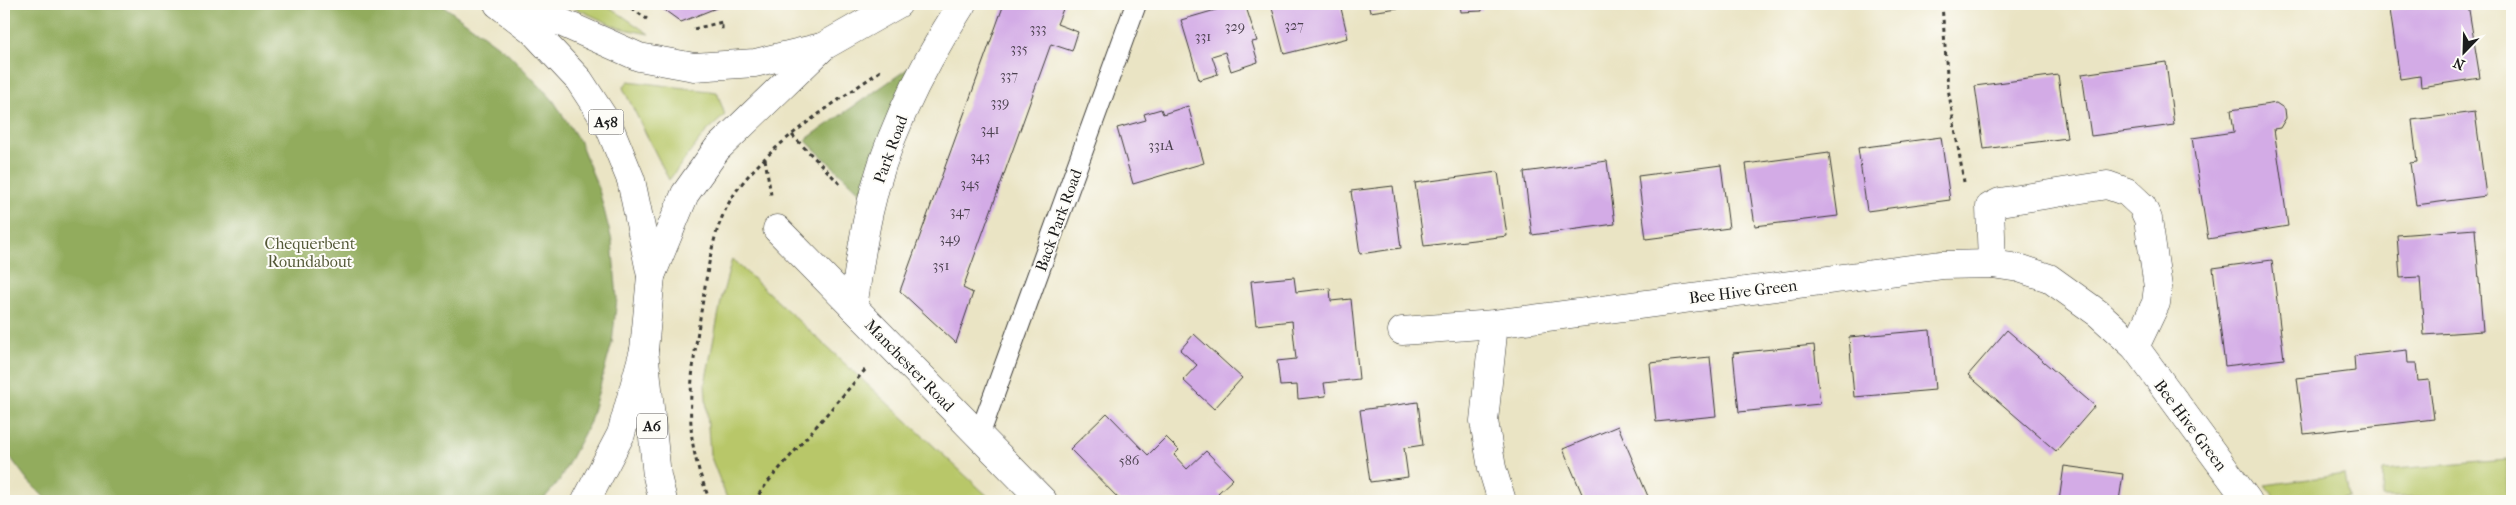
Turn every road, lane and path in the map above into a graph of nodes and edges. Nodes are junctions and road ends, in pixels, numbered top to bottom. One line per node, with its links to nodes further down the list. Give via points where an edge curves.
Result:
1 (498, 4): 17 (main road, A58, via 532,30 579,80 609,126 631,180)
2 (520, 4): 11 (main road, A58, via 639,57 694,67 754,63)
3 (625, 4): 9 (path)
4 (898, 4): 11 (main road, A58)
5 (962, 4): 14 (main road, Park Road, via 918,78 882,162)
6 (1136, 4): 24 (lane, Back Park Road)
7 (1942, 4): 13 (path, via 1948,88)
8 (722, 22): 10 (path)
9 (653, 24)
10 (686, 32)
11 (824, 46): 17 (main road, A58, via 717,149 686,194)
12 (792, 136): 14 (path)
13 (1964, 186)
14 (868, 212): 18 (main road, Park Road)
15 (777, 229): 18 (main road, Manchester Road)
16 (1992, 264): 19 (main road, Bee Hive Green, via 1942,265); 22 (main road, Bee Hive Green, via 2019,268 2049,278 2099,314); 22 (main road, via 1990,207 2000,202 2107,185 2126,192 2142,206 2148,220 2158,286 2156,303)
17 (652, 276): 23 (main road, A58)
18 (853, 307): 21 (main road, Manchester Road)
19 (1494, 324): 20 (main road, Bee Hive Green); 29 (main road, via 1484,421 1492,468)
20 (1402, 331)
21 (888, 343): 24 (main road, Manchester Road); 27 (path)
22 (2135, 348): 30 (main road, Bee Hive Green)
23 (644, 350): 25 (main road, A58, via 621,434); 26 (main road, A6, via 657,476)
24 (979, 436): 28 (main road, Manchester Road)
25 (586, 501)
26 (663, 501)
27 (754, 501)
28 (1044, 501)
29 (1502, 501)
30 (2248, 501)

